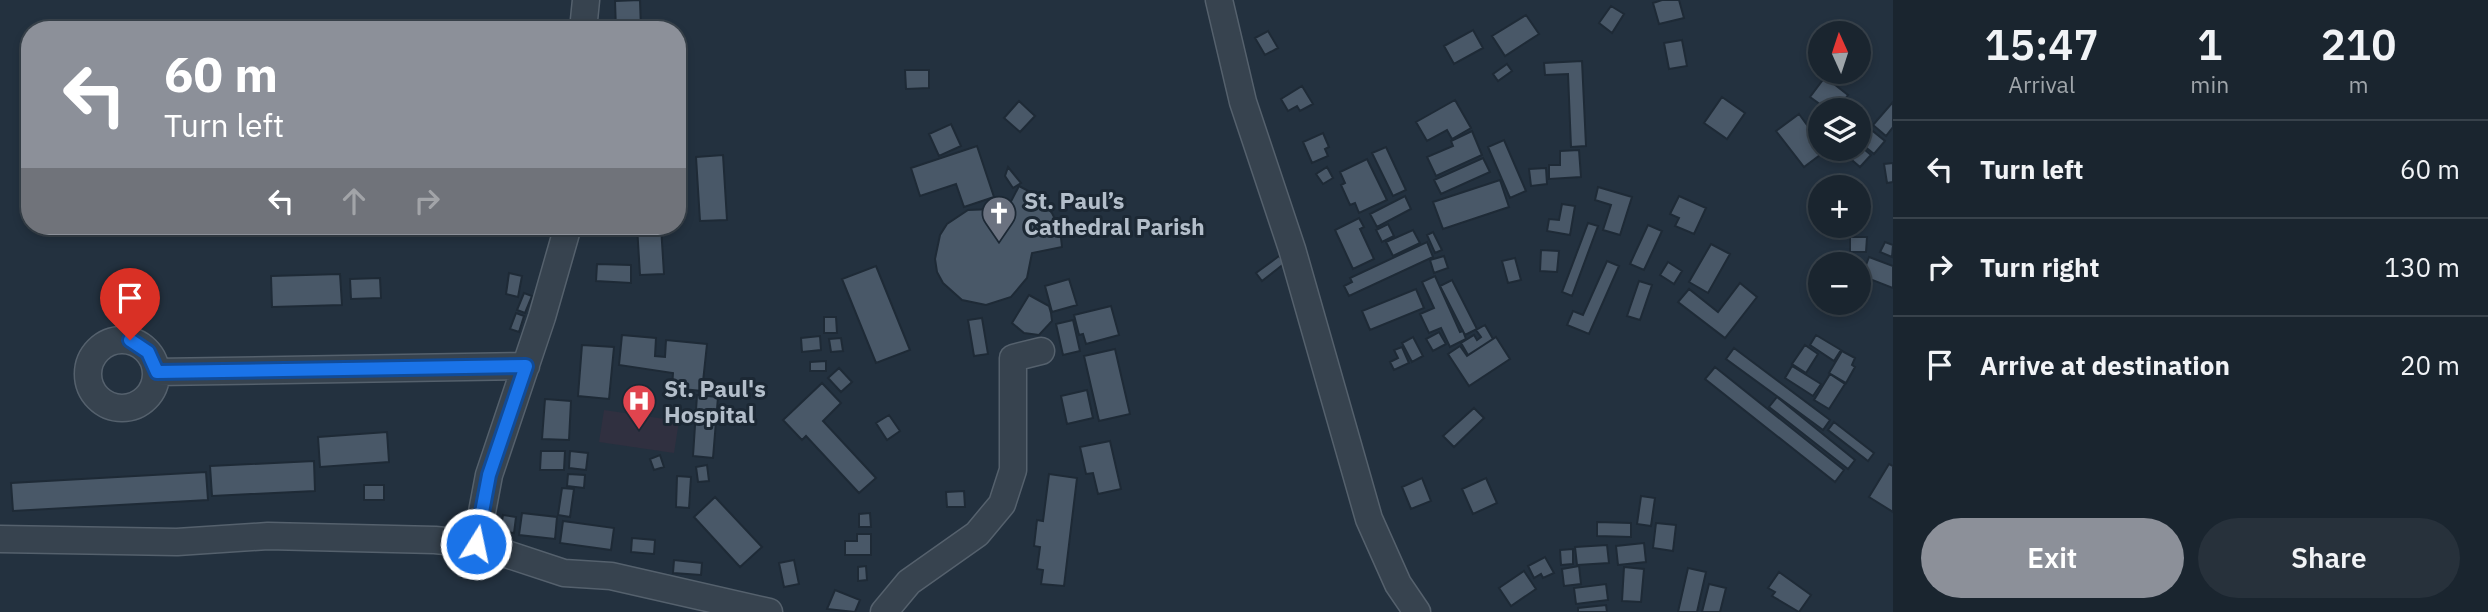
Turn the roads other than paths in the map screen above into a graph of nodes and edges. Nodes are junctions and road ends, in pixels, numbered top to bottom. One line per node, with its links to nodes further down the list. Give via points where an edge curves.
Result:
1 (586, 0): 3 (street)
2 (1219, 0): 12 (street, via 1242,102 1292,248 1368,519 1398,584)
3 (584, 21)
4 (565, 235): 6 (street)
5 (1041, 351): 11 (street, via 1013,358 1013,470 1002,504 977,534 909,582)
6 (526, 366): 7 (street); 9 (street, via 489,475)
7 (157, 372)
8 (0, 539): 9 (street, via 177,542 268,536)
9 (476, 544): 10 (street, via 564,573 611,576)
10 (769, 612)
11 (884, 612)
12 (1417, 612)

